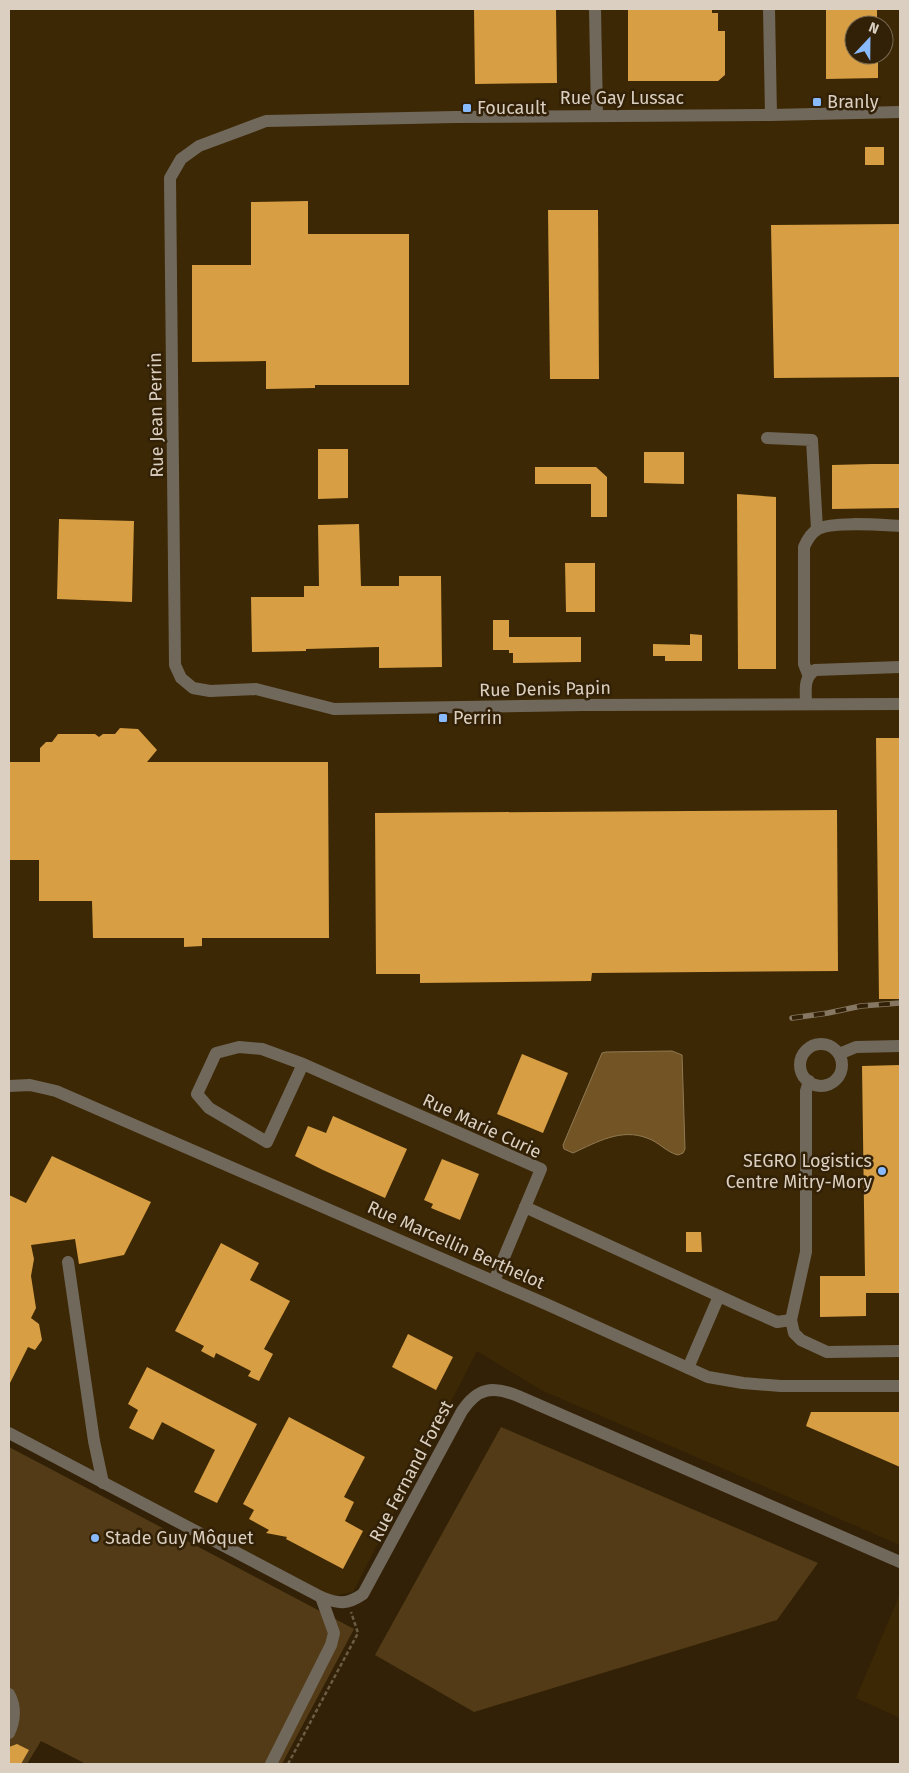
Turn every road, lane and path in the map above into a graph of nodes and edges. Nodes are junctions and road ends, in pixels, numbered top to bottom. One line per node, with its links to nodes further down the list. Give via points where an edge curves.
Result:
1 (595, 9): 4 (street)
2 (769, 9): 5 (street)
3 (900, 112): 5 (street, Rue Gay Lussac)
4 (597, 115): 5 (street, Rue Gay Lussac); 6 (street, Rue Gay Lussac, via 266,121)
5 (771, 115)
6 (198, 146): 12 (street, Rue Jean Perrin, via 181,158 170,178 175,665 181,678)
7 (767, 438): 9 (street, via 812,440)
8 (900, 526): 9 (street, via 829,525)
9 (817, 529): 11 (street, via 808,537 804,547 804,664)
10 (900, 668): 11 (street, via 815,670)
11 (808, 674): 13 (street)
12 (193, 688): 13 (street, Rue Denis Papin, via 210,691 256,689 334,709)
13 (806, 704): 14 (street, Rue Denis Papin)
14 (900, 704)
15 (900, 1046): 16 (street, via 856,1047)
16 (839, 1054): 18 (street, via 842,1067 837,1078 826,1085); 18 (street, via 830,1046 816,1045 805,1052 801,1065 804,1077)
17 (303, 1064): 17 (street, via 262,1049 239,1047 216,1053 197,1094 210,1108 267,1142); 20 (street, Rue Marie Curie, via 541,1169)
18 (809, 1081): 24 (street, via 806,1091 806,1252)
19 (9, 1086): 22 (street, Rue Marcellin Berthelot, via 56,1091)
20 (525, 1207): 22 (street, Rue Marie Curie); 23 (street)
21 (68, 1262): 29 (street)
22 (494, 1281): 26 (street, Rue Marcellin Berthelot)
23 (719, 1296): 24 (street, via 777,1322); 26 (street)
24 (791, 1320): 25 (street, via 794,1333 801,1340 827,1352)
25 (900, 1351)
26 (688, 1368): 27 (street, Rue Marcellin Berthelot, via 743,1383)
27 (900, 1386)
28 (9, 1433): 29 (street)
29 (103, 1483): 31 (street)
30 (900, 1562): 32 (street, Rue Fernand Forest, via 518,1396 491,1390 477,1394 462,1411 370,1585 364,1594)
31 (321, 1597): 32 (street); 35 (street, via 334,1633 331,1645)
32 (347, 1602): 36 (path, via 358,1633)
33 (9, 1694): 34 (street, via 14,1712)
34 (9, 1733)
35 (271, 1764)
36 (288, 1764)

